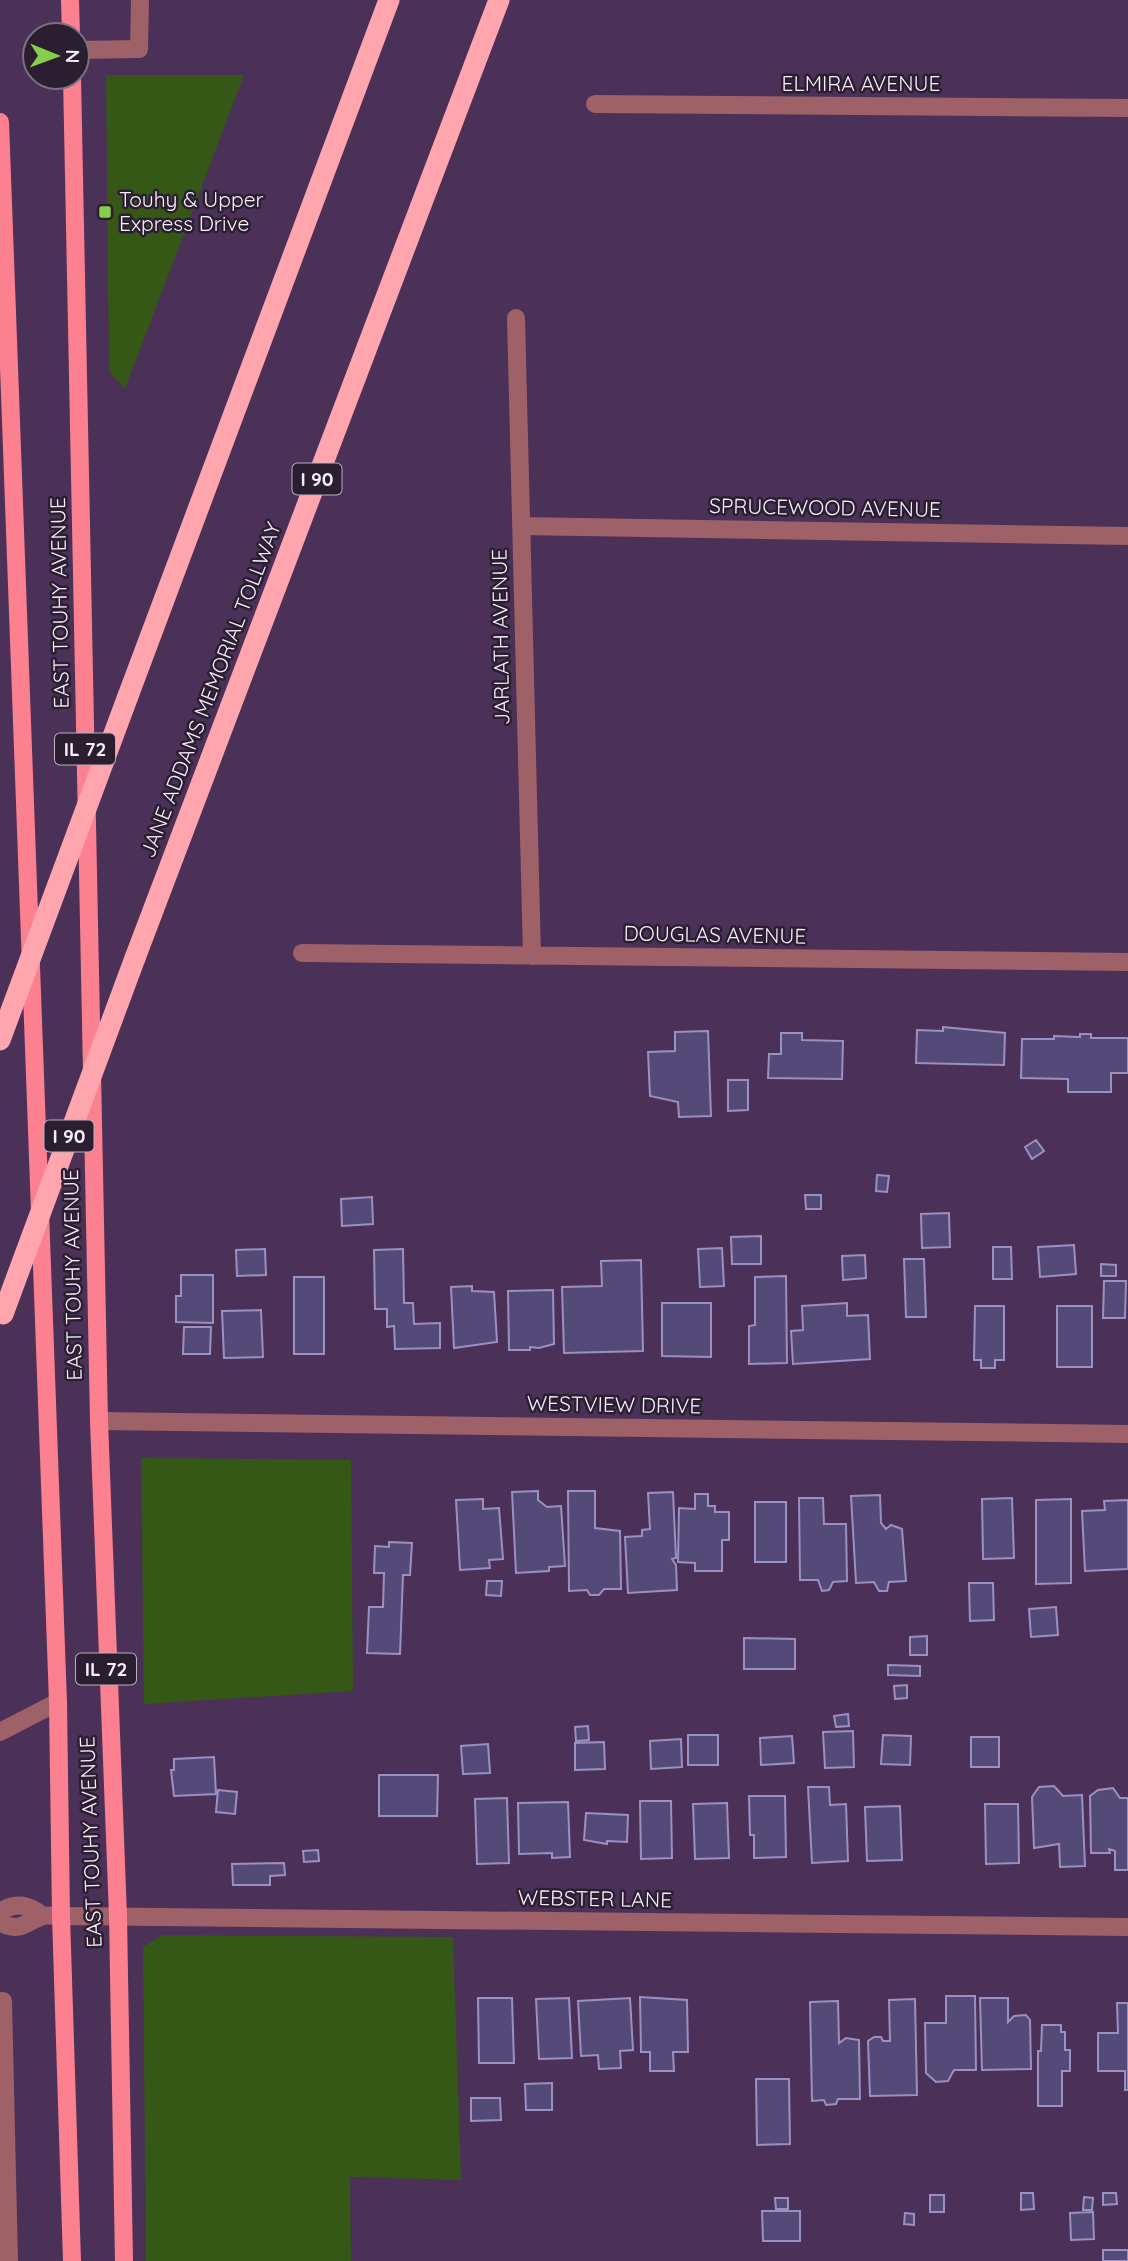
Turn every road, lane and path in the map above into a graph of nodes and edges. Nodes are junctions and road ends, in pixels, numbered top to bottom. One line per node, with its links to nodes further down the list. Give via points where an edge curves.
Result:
1 (70, 0): 5 (main road)
2 (140, 0): 6 (street, via 139,49)
3 (389, 0): 18 (highway, bridge)
4 (499, 0): 19 (highway, JANE ADDAMS MEMORIAL TOLLWAY / I 90, bridge)
5 (71, 21)
6 (91, 50)
7 (72, 91): 20 (main road, EAST TOUHY AVENUE / IL 72)
8 (594, 104): 9 (street, ELMIRA AVENUE)
9 (1128, 108)
10 (0, 122): 11 (main road, EAST TOUHY AVENUE / IL 72)
11 (3, 283): 22 (main road, EAST TOUHY AVENUE / IL 72)
12 (516, 318): 13 (street, JARLATH AVENUE)
13 (521, 526): 14 (street, SPRUCEWOOD AVENUE); 16 (street, JARLATH AVENUE)
14 (1128, 536)
15 (302, 953): 16 (street, DOUGLAS AVENUE)
16 (532, 956): 17 (street, DOUGLAS AVENUE)
17 (1128, 962)
18 (0, 1040)
19 (1, 1317)
20 (99, 1421): 21 (street, WESTVIEW DRIVE); 26 (main road, EAST TOUHY AVENUE / IL 72)
21 (1128, 1434)
22 (58, 1702): 23 (street); 25 (main road, EAST TOUHY AVENUE / IL 72)
23 (0, 1732)
24 (0, 1912): 25 (street, via 9,1906 29,1905)
25 (52, 1916): 26 (street, WEBSTER LANE); 27 (street, via 29,1925 9,1927); 38 (main road, EAST TOUHY AVENUE / IL 72)
26 (118, 1916): 28 (street, WEBSTER LANE); 39 (main road, EAST TOUHY AVENUE / IL 72)
27 (0, 1922)
28 (1128, 1927)
29 (0, 2001): 30 (street)
30 (1, 2048): 31 (street)
31 (2, 2075): 32 (street)
32 (2, 2104): 33 (street)
33 (3, 2132): 34 (street)
34 (3, 2158): 35 (street)
35 (3, 2185): 36 (street)
36 (4, 2213): 37 (street)
37 (9, 2261)
38 (72, 2261)
39 (124, 2261)

